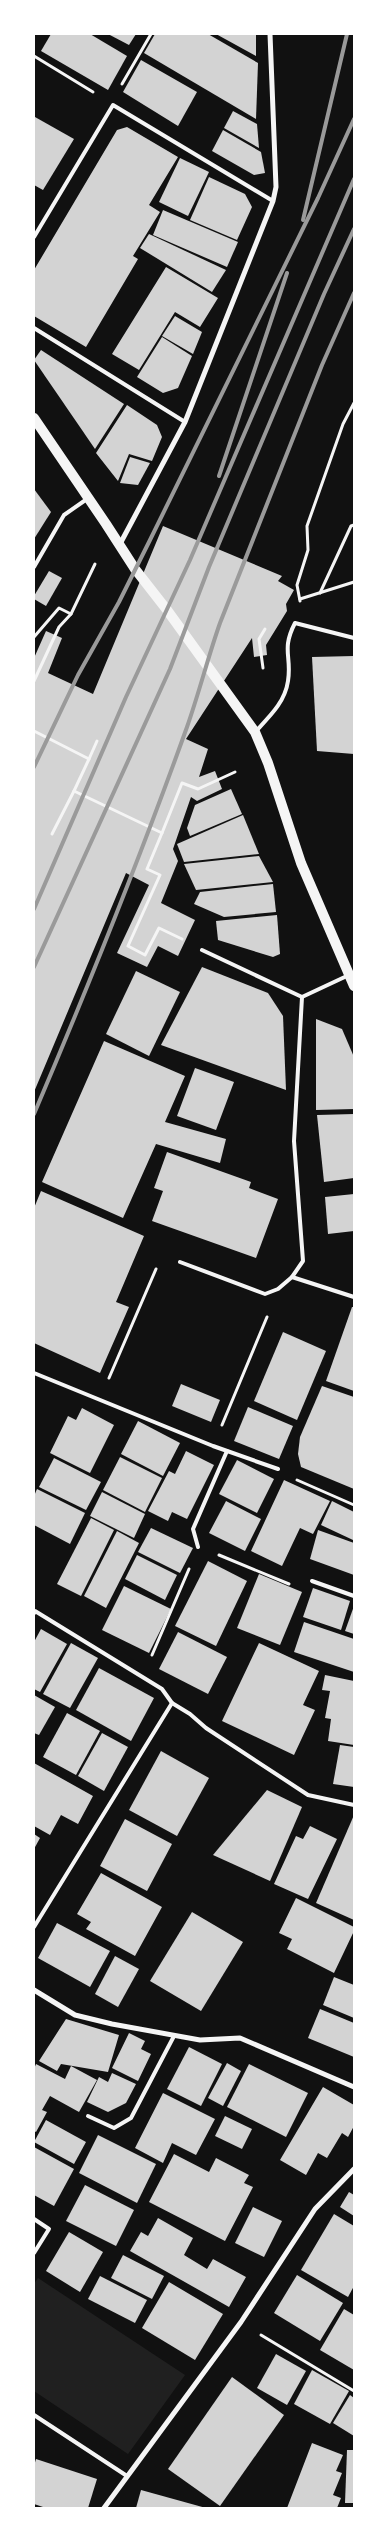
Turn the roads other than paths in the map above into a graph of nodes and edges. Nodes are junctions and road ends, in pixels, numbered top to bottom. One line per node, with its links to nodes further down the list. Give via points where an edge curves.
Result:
1 (270, 34): 2 (street, via 276,187)
2 (273, 201): 3 (lane, via 113,105); 6 (street)
3 (34, 237)
4 (34, 328): 6 (lane)
5 (34, 418): 7 (main road)
6 (185, 422): 8 (street)
7 (89, 498): 8 (main road); 9 (lane, via 64,515)
8 (120, 544): 11 (main road)
9 (34, 567)
10 (354, 638): 11 (lane, via 295,624 287,639 288,682 278,708)
11 (255, 732): 13 (main road, via 301,863)
12 (202, 950): 15 (lane)
13 (349, 975): 14 (main road); 15 (lane)
14 (354, 986)
15 (302, 996): 17 (lane, via 294,1140 303,1261)
16 (180, 1262): 17 (lane, via 265,1294 278,1289)
17 (292, 1277): 18 (lane)
18 (354, 1297)
19 (34, 1374): 20 (lane)
20 (227, 1451): 21 (lane); 22 (lane, via 193,1529)
21 (278, 1469)
22 (198, 1547)
23 (312, 1581): 24 (lane)
24 (354, 1596)
25 (34, 1613): 26 (lane, via 143,1676 162,1689)
26 (172, 1702): 27 (lane, via 308,1795); 28 (lane)
27 (354, 1805)
28 (34, 1927)
29 (34, 1990): 30 (street, via 76,2014)
30 (174, 2036): 31 (street, via 200,2040 240,2038); 32 (lane, via 131,2118 114,2128)
31 (354, 2088)
32 (88, 2116)
33 (354, 2169): 37 (street, via 315,2209 241,2322)
34 (34, 2219): 35 (lane, via 49,2229)
35 (34, 2253)
36 (34, 2415): 37 (lane)
37 (127, 2476): 38 (street)
38 (104, 2508)

